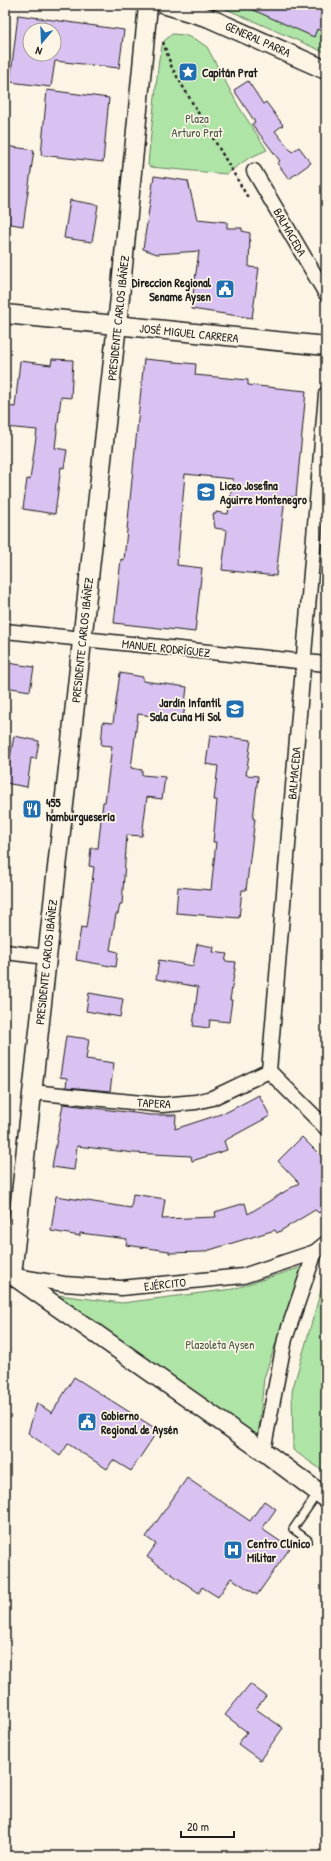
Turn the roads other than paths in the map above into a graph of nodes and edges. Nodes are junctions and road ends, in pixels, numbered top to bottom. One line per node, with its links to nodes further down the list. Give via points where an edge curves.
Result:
1 (148, 5): 7 (street, PRESIDENTE CARLOS IBÁÑEZ)
2 (166, 5): 3 (street, GENERAL PARRA, via 209,18)
3 (326, 70)
4 (254, 171): 5 (street, BALMACEDA)
5 (326, 294)
6 (5, 314): 7 (street, JOSÉ MIGUEL CARRERA)
7 (117, 326): 8 (street, JOSÉ MIGUEL CARRERA); 11 (street, PRESIDENTE CARLOS IBÁÑEZ)
8 (326, 346)
9 (326, 394): 12 (street, BALMACEDA)
10 (5, 631): 11 (street, MANUEL RODRÍGUEZ)
11 (82, 639): 12 (street, MANUEL RODRÍGUEZ); 15 (street, PRESIDENTE CARLOS IBÁÑEZ)
12 (304, 662): 13 (street, MANUEL RODRÍGUEZ); 16 (street, BALMACEDA)
13 (326, 664)
14 (5, 952): 15 (street)
15 (47, 957): 17 (street, PRESIDENTE CARLOS IBÁÑEZ)
16 (269, 1071): 17 (street, TAPERA, via 212,1098 181,1105); 18 (street)
17 (32, 1092): 21 (street, PRESIDENTE CARLOS IBÁÑEZ)
18 (326, 1128)
19 (326, 1243): 20 (street, EJÉRCITO)
20 (315, 1252): 21 (street, EJÉRCITO, via 242,1276 121,1288 64,1284); 22 (street, via 285,1339)
21 (8, 1275): 22 (street)
22 (262, 1451): 23 (street)
23 (322, 1496): 24 (lane, via 293,1529)
24 (308, 1540)

